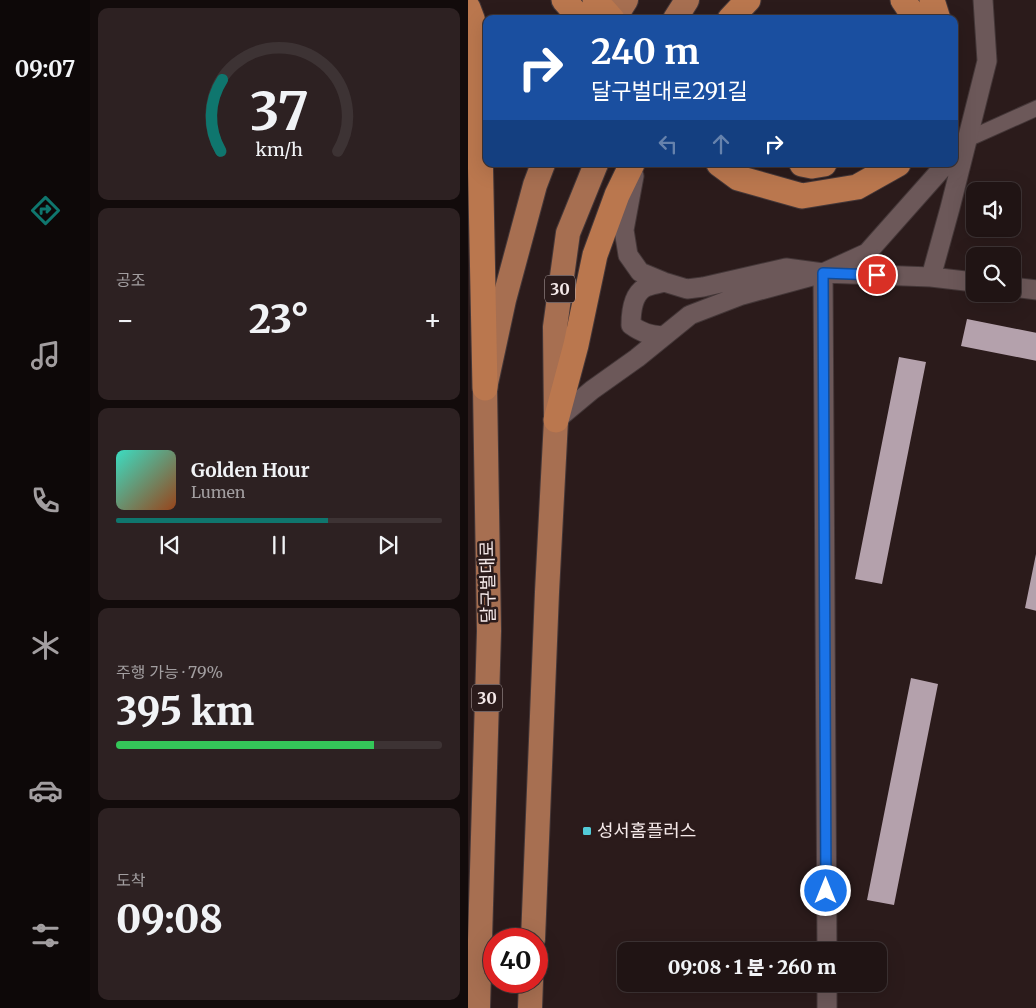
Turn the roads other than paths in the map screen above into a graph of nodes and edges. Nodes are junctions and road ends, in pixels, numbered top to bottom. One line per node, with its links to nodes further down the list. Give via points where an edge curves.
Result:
1 (564, 0): 10 (highway)
2 (595, 0): 11 (highway)
3 (626, 0): 12 (main road)
4 (687, 0): 13 (main road)
5 (748, 0): 14 (highway)
6 (903, 0): 15 (highway)
7 (932, 0): 16 (highway)
8 (982, 0): 20 (street, via 987,61)
9 (468, 8): 19 (highway, via 473,18 480,64)
10 (577, 15)
11 (609, 15)
12 (616, 15)
13 (678, 15)
14 (734, 15)
15 (913, 15)
16 (937, 15)
17 (468, 67): 19 (highway)
18 (1036, 108): 20 (street)
19 (480, 118): 36 (highway)
20 (968, 139): 21 (street); 30 (street)
21 (958, 150)
22 (542, 167): 36 (main road, 달구벌대로 / 30, via 504,300)
23 (595, 167): 37 (main road, 30, via 568,233 554,327)
24 (630, 167): 37 (highway, via 616,195 595,255)
25 (637, 167): 32 (street, via 624,230 628,255 640,272)
26 (722, 167): 27 (highway, via 738,178 802,196 857,187)
27 (893, 167)
28 (943, 167): 29 (street, via 867,253)
29 (823, 273): 30 (street); 32 (street, via 786,268 687,289); 35 (street, via 742,295 690,315); 39 (street)
30 (930, 277): 31 (street)
31 (966, 281)
32 (664, 282): 35 (street, via 644,288 635,299 631,313 631,325 640,332)
33 (1021, 288): 34 (street)
34 (1036, 290)
35 (663, 336): 37 (street)
36 (484, 388): 42 (main road, 달구벌대로 / 30, via 489,630)
37 (556, 420): 38 (main road, 30)
38 (533, 928)
39 (826, 942)
40 (827, 992): 44 (street)
41 (531, 993): 43 (main road)
42 (478, 1008)
43 (530, 1008)
44 (827, 1008)

